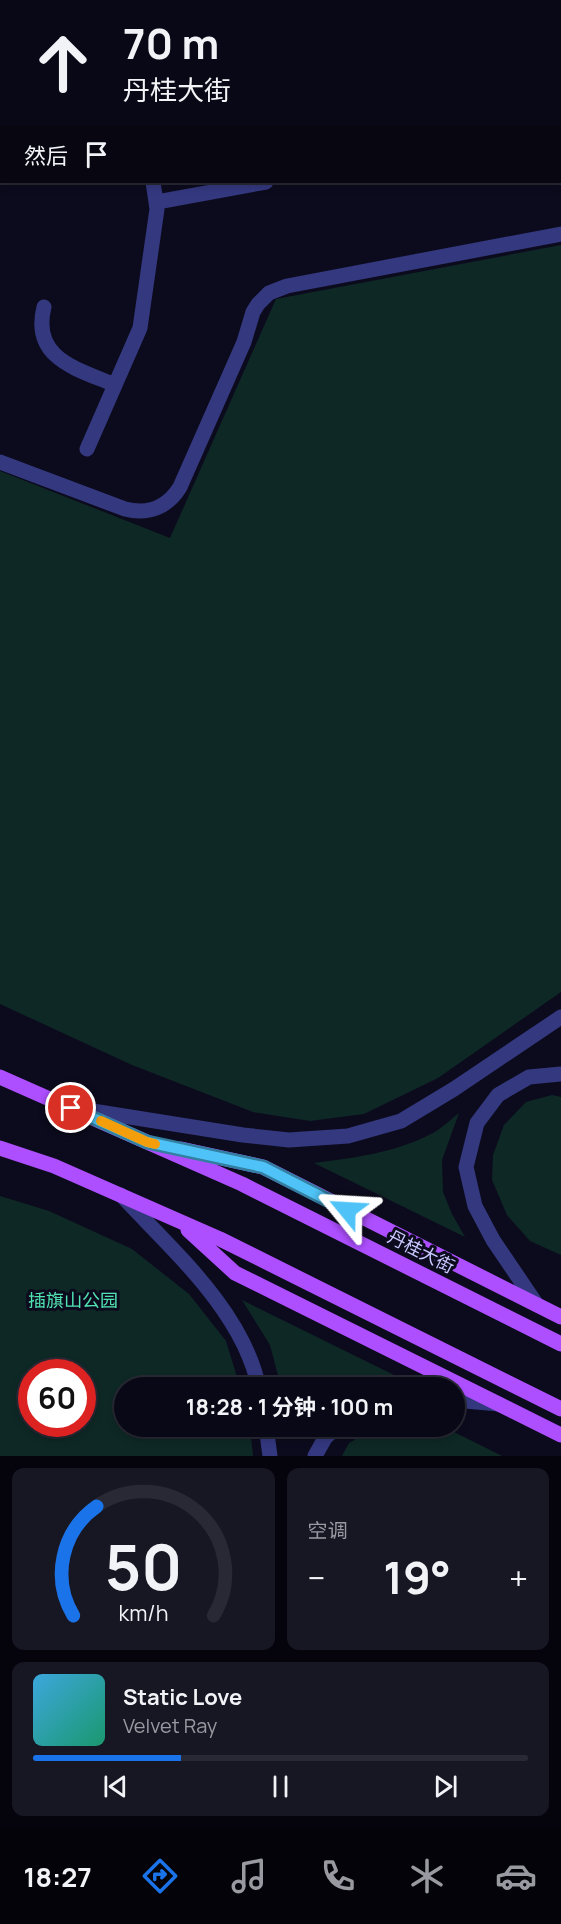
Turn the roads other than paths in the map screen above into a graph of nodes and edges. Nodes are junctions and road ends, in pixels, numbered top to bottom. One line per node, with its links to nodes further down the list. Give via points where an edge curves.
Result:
1 (153, 183): 3 (street)
2 (261, 183): 3 (street)
3 (157, 202): 6 (street, via 140,328)
4 (561, 234): 8 (street, via 287,286 269,293 253,312 244,342 180,487 158,508 140,512 125,509)
5 (44, 307): 6 (street, via 42,332 48,348 66,364)
6 (115, 385): 7 (street)
7 (87, 449)
8 (0, 462)
9 (561, 1017): 12 (street, via 402,1120 348,1136 289,1140 254,1137)
10 (561, 1074): 17 (street, via 529,1077 498,1095 477,1123 466,1167 475,1206)
11 (0, 1077): 12 (main road, 丹桂大街)
12 (71, 1108): 13 (main road, 丹桂大街)
13 (147, 1142): 17 (main road, via 263,1167); 19 (main road, 丹桂大街, via 242,1184)
14 (0, 1148): 15 (main road)
15 (121, 1195): 16 (main road); 20 (street, via 236,1327)
16 (176, 1220): 22 (main road, via 235,1273); 23 (main road)
17 (537, 1305): 18 (main road)
18 (561, 1317)
19 (561, 1344)
20 (257, 1377)
21 (465, 1401): 22 (street)
22 (499, 1404): 24 (main road)
23 (561, 1409)
24 (561, 1435)
25 (267, 1437): 27 (street)
26 (326, 1437): 28 (street)
27 (270, 1456)
28 (315, 1456)

